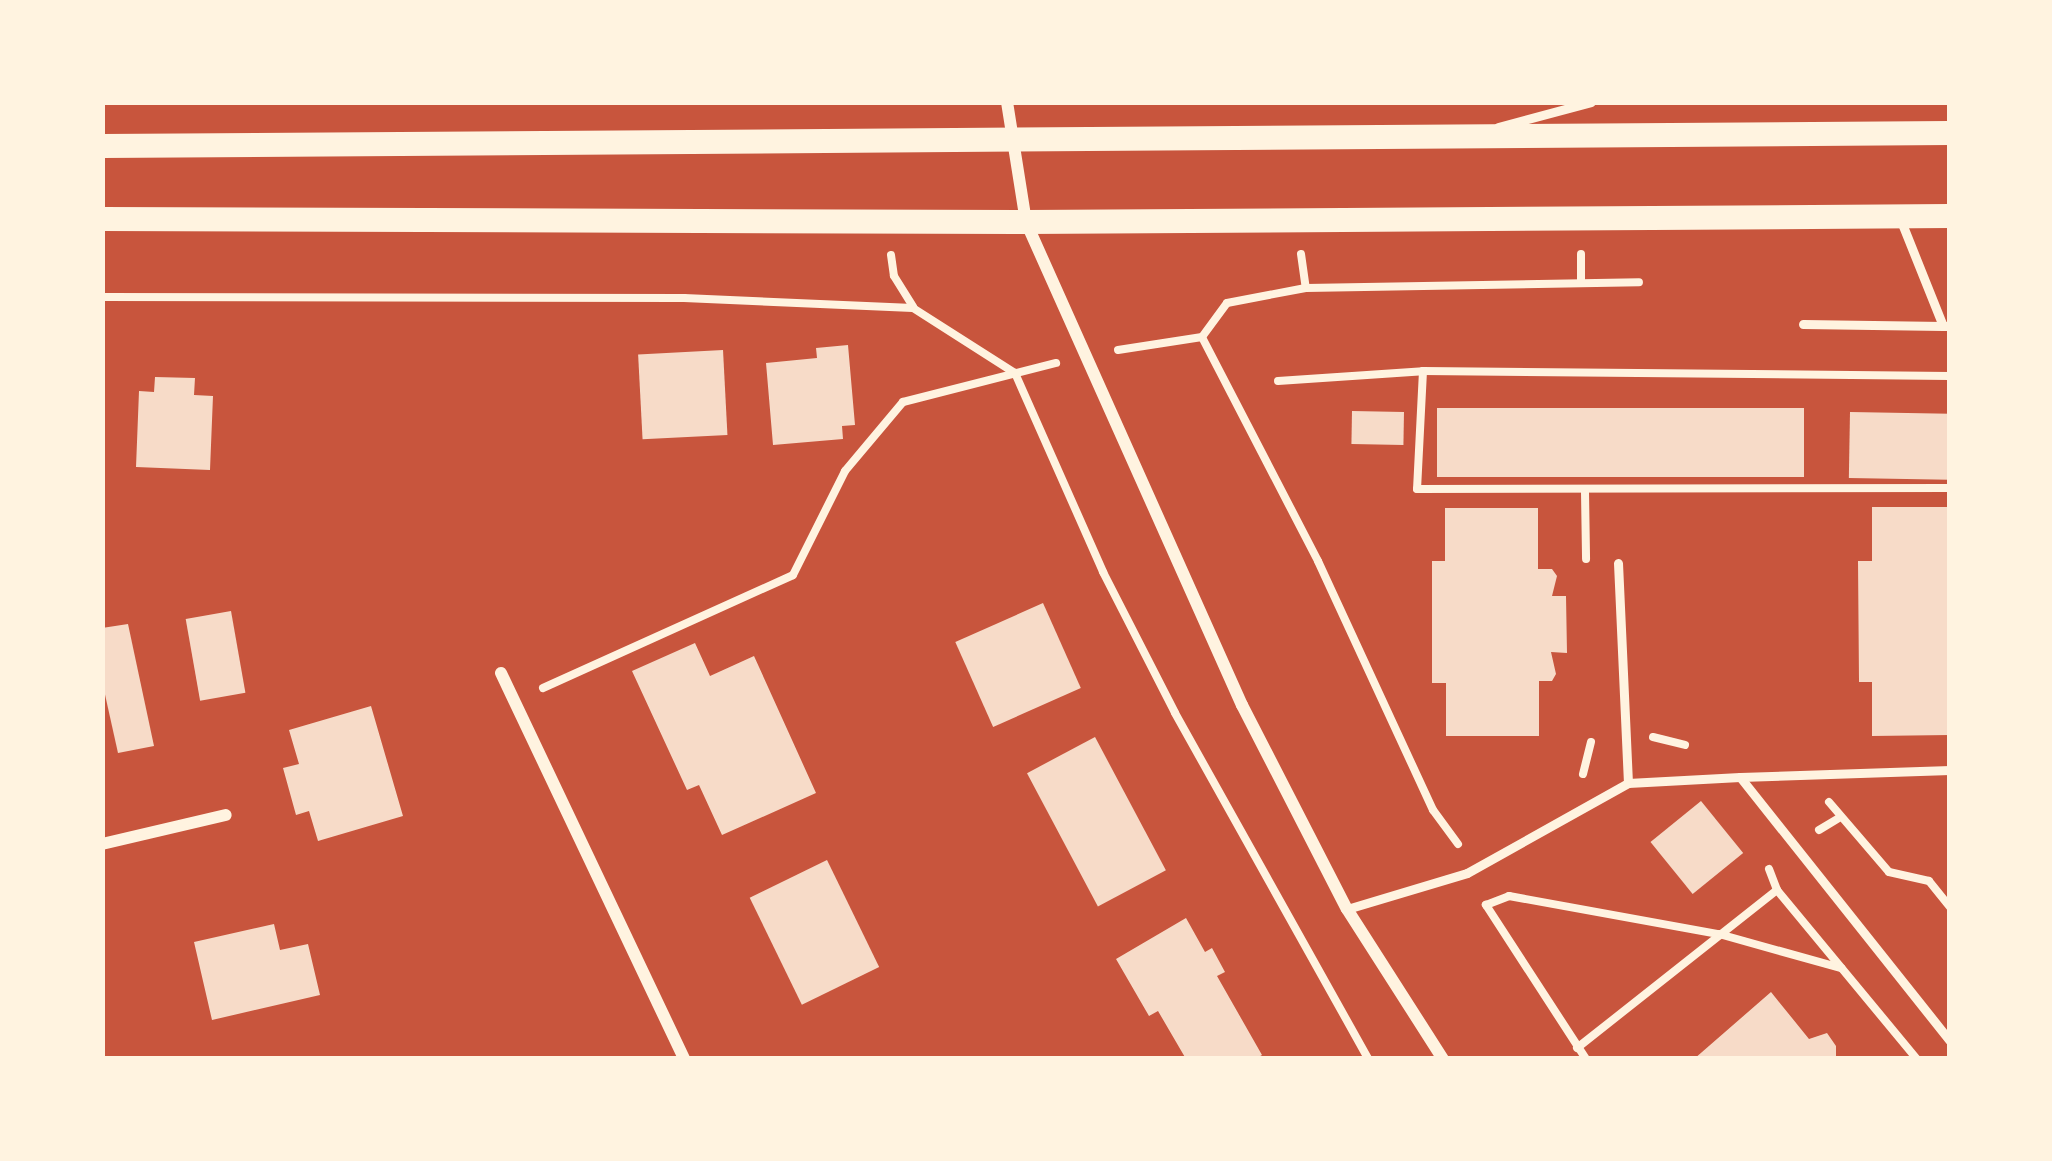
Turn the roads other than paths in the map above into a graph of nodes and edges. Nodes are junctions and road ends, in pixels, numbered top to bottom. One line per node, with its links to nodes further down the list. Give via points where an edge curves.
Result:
1 (1007, 102): 4 (street)
2 (1591, 102): 5 (lane)
3 (1950, 134): 5 (main road)
4 (1011, 136): 5 (main road); 6 (main road); 10 (street)
5 (1459, 138)
6 (102, 146)
7 (1900, 216): 8 (main road); 10 (main road); 12 (lane)
8 (1950, 216)
9 (102, 219): 10 (main road)
10 (1027, 222): 20 (street, via 1242,705)
11 (1803, 324): 12 (lane)
12 (1947, 326)
13 (1618, 563): 17 (lane)
14 (501, 673): 22 (street)
15 (1950, 770): 16 (lane)
16 (1740, 777): 17 (lane); 21 (lane)
17 (1628, 783): 20 (lane, via 1467,873)
18 (226, 815): 19 (street)
19 (102, 844)
20 (1347, 909): 23 (street)
21 (1950, 1041)
22 (684, 1059)
23 (1443, 1059)

